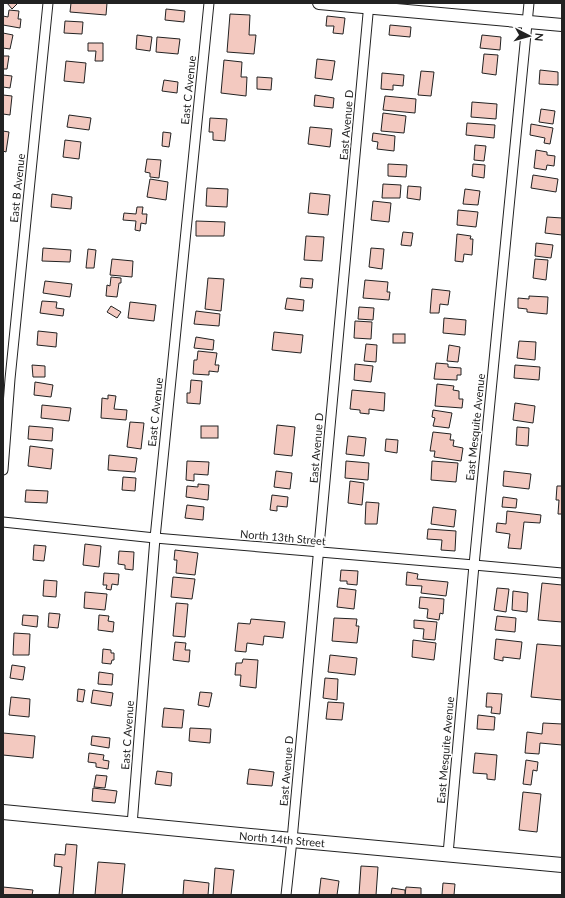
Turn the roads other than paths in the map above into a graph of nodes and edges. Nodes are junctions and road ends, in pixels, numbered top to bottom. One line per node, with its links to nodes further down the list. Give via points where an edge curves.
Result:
1 (48, 3): 8 (street, East B Avenue)
2 (209, 3): 11 (street, East C Avenue)
3 (319, 3): 5 (street)
4 (529, 3): 6 (street, East Mesquite Avenue)
5 (369, 5): 6 (street); 12 (street, East Avenue D)
6 (527, 22): 7 (street); 13 (street, East Mesquite Avenue)
7 (562, 25)
8 (7, 379): 9 (street, East B Avenue)
9 (3, 470)
10 (3, 522): 11 (street, North 13th Street)
11 (154, 538): 12 (street, North 13th Street); 16 (street, East C Avenue)
12 (318, 552): 13 (street, North 13th Street); 17 (street, East Avenue D)
13 (474, 565): 14 (street, North 13th Street); 18 (street, East Mesquite Avenue)
14 (562, 573)
15 (3, 812): 16 (main road, North 14th Street)
16 (132, 824): 17 (main road, North 14th Street)
17 (292, 840): 18 (main road, North 14th Street); 20 (street, East Avenue D)
18 (448, 854): 19 (main road, North 14th Street)
19 (562, 865)
20 (286, 895)

